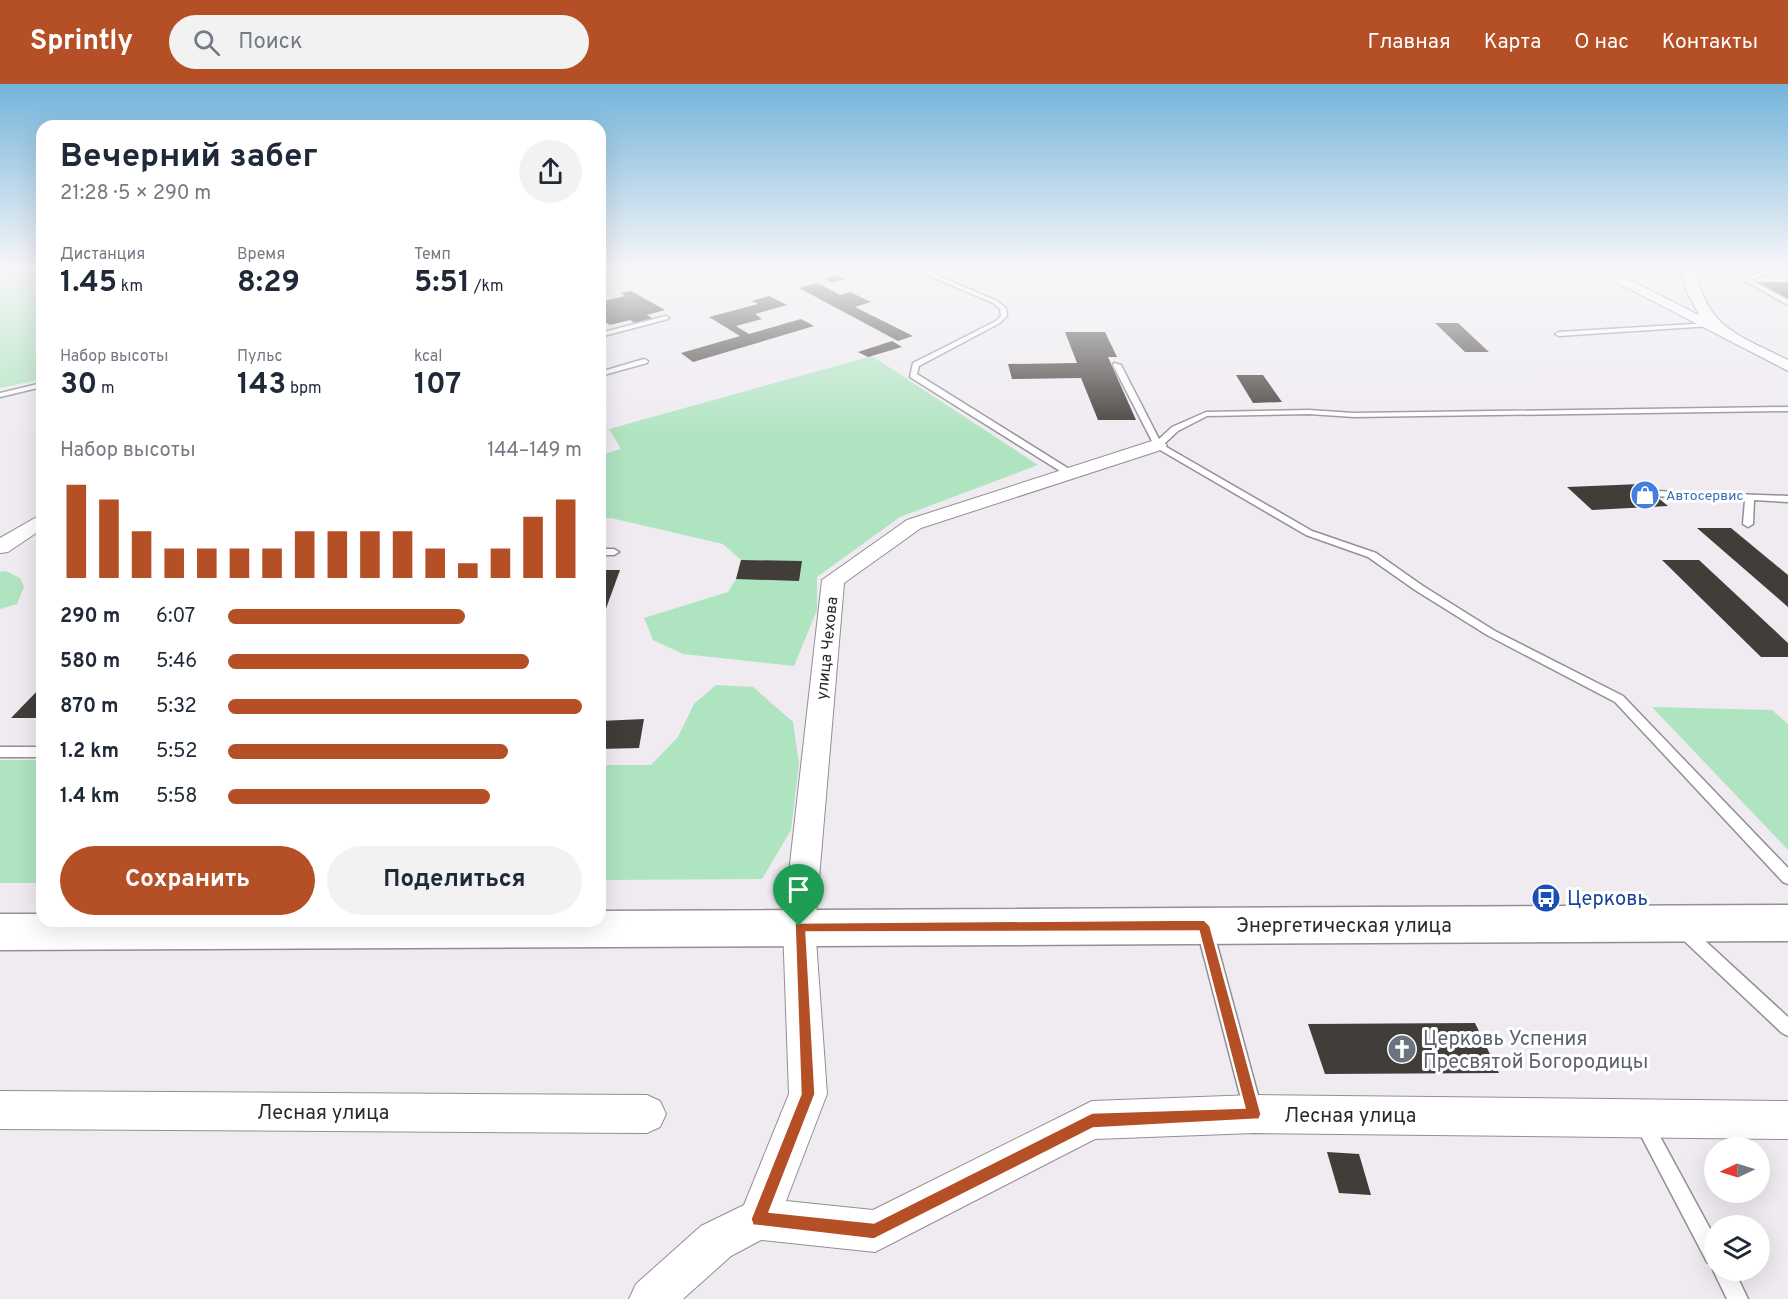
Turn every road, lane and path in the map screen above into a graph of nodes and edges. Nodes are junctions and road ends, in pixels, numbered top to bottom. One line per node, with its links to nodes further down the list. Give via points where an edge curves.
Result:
1 (644, 324): 6 (lane)
2 (995, 324): 17 (lane, via 916,365 913,375)
3 (1704, 324): 5 (street)
4 (1714, 324): 8 (street)
5 (1709, 326): 7 (lane); 8 (street)
6 (606, 333)
7 (1559, 334)
8 (1726, 334): 11 (street)
9 (644, 361): 12 (lane)
10 (1117, 365): 16 (lane)
11 (1788, 366)
12 (606, 372)
13 (36, 386): 14 (lane)
14 (0, 395)
15 (1788, 409): 16 (lane, via 1354,415 1238,412 1206,414 1175,429)
16 (1158, 445): 17 (street, улица Чехова); 28 (lane, via 1309,533 1372,555 1491,633 1619,699)
17 (1071, 474): 32 (street, улица Чехова, via 914,524 833,580)
18 (1654, 494): 19 (lane)
19 (1750, 497): 20 (lane); 22 (lane)
20 (1788, 499)
21 (36, 524): 23 (street)
22 (1748, 524)
23 (0, 547)
24 (606, 552): 25 (lane)
25 (614, 552)
26 (0, 752): 27 (lane)
27 (36, 752)
28 (1788, 878)
29 (1788, 923): 30 (main road, Энергетическая улица)
30 (1677, 924): 33 (main road, Энергетическая улица); 36 (lane)
31 (606, 926): 32 (main road, Энергетическая улица)
32 (799, 926): 33 (main road, Энергетическая улица); 42 (street, via 808,1094)
33 (1204, 926): 39 (lane)
34 (114, 927): 35 (main road, Энергетическая улица)
35 (0, 932)
36 (1788, 1028)
37 (0, 1110): 38 (street, Лесная улица)
38 (647, 1114)
39 (1254, 1114): 40 (street, Лесная улица); 42 (street, Лесная улица, via 1092,1120 874,1231)
40 (1640, 1118): 41 (street, Лесная улица); 43 (lane)
41 (1788, 1120)
42 (759, 1219): 45 (street, via 716,1240)
43 (1704, 1236)
44 (1729, 1281): 46 (lane)
45 (651, 1299)
46 (1738, 1299)

